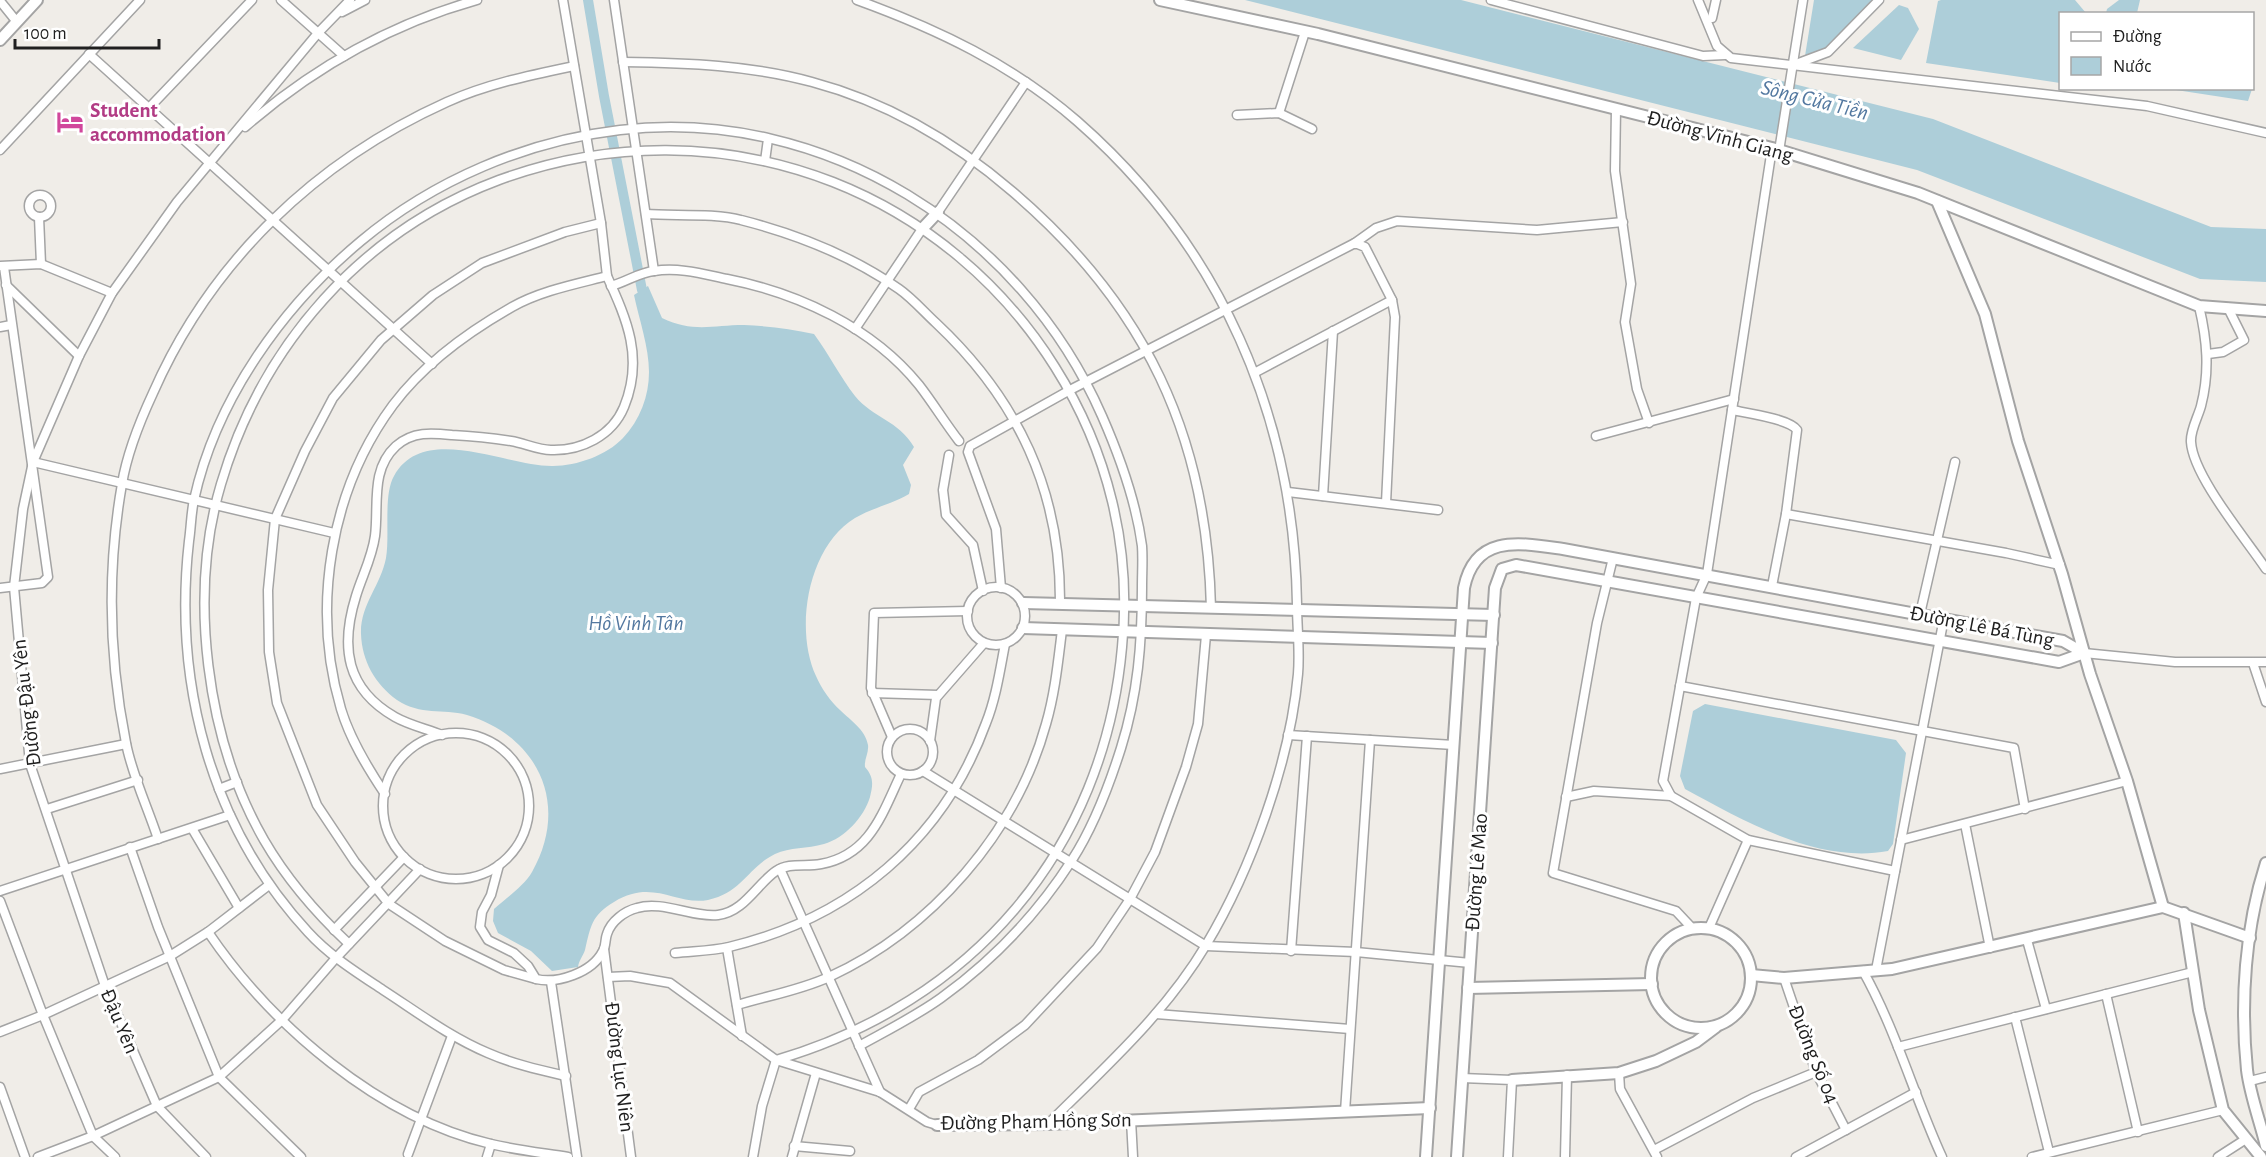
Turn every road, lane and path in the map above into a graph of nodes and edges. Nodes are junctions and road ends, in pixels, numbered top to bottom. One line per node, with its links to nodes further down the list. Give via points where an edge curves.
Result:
1 (37, 0): 20 (street)
2 (140, 0): 24 (street)
3 (252, 0): 31 (street)
4 (280, 0): 22 (street)
5 (350, 0): 18 (street)
6 (365, 0): 18 (street)
7 (477, 0): 26 (street, via 412,23)
8 (563, 0): 28 (street)
9 (614, 0): 27 (street)
10 (857, 0): 30 (street, via 972,49)
11 (1160, 0): 21 (street, Đường Vĩnh Giang)
12 (1491, 0): 25 (street, via 1703,57)
13 (1698, 0): 25 (street, via 1717,46)
14 (1716, 0): 19 (street)
15 (1803, 0): 29 (street)
16 (1879, 0): 29 (street, via 1828,52)
17 (0, 1): 20 (street)
18 (336, 15): 22 (street)
19 (1712, 18)
20 (17, 22): 23 (street)
21 (1305, 32): 32 (street, Đường Vĩnh Giang); 33 (street)
22 (318, 33): 26 (street); 43 (street)
23 (0, 40)
24 (89, 54): 31 (street); 41 (street)
25 (1725, 55): 29 (street)
26 (344, 56): 43 (street, via 285,95)
27 (623, 62): 35 (street); 45 (street, via 717,64 812,82 897,113)
28 (574, 66): 38 (street); 52 (street, via 510,80 390,130 335,165)
29 (1793, 66): 37 (street, via 2147,106); 40 (street, via 1781,137)
30 (1026, 82): 45 (street); 70 (street, via 1090,133 1161,207)
31 (148, 109): 47 (street)
32 (1616, 109): 40 (street, Đường Vĩnh Giang); 53 (street, via 1614,159)
33 (1279, 113): 34 (street); 36 (street)
34 (1237, 115)
35 (633, 129): 38 (street); 39 (street, via 704,129); 42 (street)
36 (1312, 129)
37 (2266, 133)
38 (585, 135): 44 (street); 59 (street, via 519,153 427,194 380,225)
39 (768, 139): 46 (street); 49 (street, via 843,162)
40 (1775, 149): 48 (street, Đường Vĩnh Giang); 84 (street)
41 (0, 150)
42 (636, 151): 44 (street); 46 (street, via 688,149); 50 (street)
43 (219, 152): 47 (street)
44 (588, 156): 54 (street); 62 (street, via 529,169 473,190 419,218 370,253)
45 (974, 159): 49 (street); 77 (street, via 1056,229 1102,280)
46 (765, 161): 55 (street, via 804,170 858,192)
47 (208, 164): 52 (street); 66 (street)
48 (1937, 201): 68 (street, Đường Vĩnh Giang); 105 (street, via 1985,314 2018,441)
49 (938, 212): 55 (street); 82 (street, via 1023,288 1058,333)
50 (646, 214): 60 (street); 63 (street, via 739,219 828,249)
51 (39, 217): 57 (street)
52 (272, 219): 59 (street); 93 (street, via 207,296 167,361 141,420)
53 (1623, 222): 56 (street, via 1537,230 1397,221 1376,228); 87 (street, via 1631,284 1625,322 1637,389)
54 (601, 223): 61 (street); 74 (street, via 482,263)
55 (922, 229): 63 (street); 83 (street, via 958,255 1001,295 1038,340)
56 (1354, 243): 67 (street, via 1365,247); 70 (street)
57 (41, 264): 58 (street); 66 (street)
58 (2, 266): 64 (street)
59 (327, 271): 62 (street); 96 (street, via 263,347 234,396 211,447)
60 (651, 271): 65 (street); 75 (street, via 680,270 748,283 802,299)
61 (607, 276): 65 (street); 80 (street, via 513,306)
62 (340, 281): 74 (street); 98 (street, via 288,341 256,392 232,447)
63 (886, 281): 75 (street); 86 (street, via 900,289 967,352)
64 (6, 285): 72 (street); 79 (street)
65 (611, 286): 147 (street, via 629,327 633,363 621,415 603,435 578,447 549,450 512,441 424,433 396,446 379,474 375,534 348,624 346,650 354,676 371,700 396,718)
66 (112, 293): 79 (street)
67 (1392, 300): 76 (street); 97 (street, via 1396,326)
68 (2199, 306): 69 (street, Đường Vĩnh Giang); 78 (street)
69 (2228, 308): 71 (street, Đường Vĩnh Giang); 78 (street, via 2244,340 2223,352)
70 (1228, 310): 77 (street); 81 (street)
71 (2266, 310)
72 (11, 325): 73 (street); 91 (street)
73 (0, 327)
74 (394, 329): 80 (street); 101 (street, via 333,398)
75 (855, 329): 89 (street, via 918,384)
76 (1334, 331): 81 (street); 95 (street)
77 (1147, 352): 82 (street); 121 (street, via 1191,459 1207,535)
78 (2208, 354): 106 (street, via 2201,405 2191,438 2193,452 2214,493)
79 (79, 356): 91 (street)
80 (432, 364): 102 (street, via 393,405 361,454)
81 (1256, 372): 94 (street)
82 (1087, 382): 83 (street); 120 (street, via 1123,464 1142,546)
83 (1070, 390): 86 (street); 119 (street, via 1090,432 1117,519)
84 (1734, 399): 85 (street); 87 (street)
85 (1732, 410): 100 (street, via 1796,429); 107 (street)
86 (1016, 421): 112 (street, via 968,450 996,529); 118 (street, via 1048,498 1058,553)
87 (1648, 423): 88 (street)
88 (1596, 436)
89 (959, 441)
90 (949, 455): 115 (street, via 943,490 946,514 973,545)
91 (33, 462): 93 (street); 109 (street, Đường Đậu Yên); 109 (street, via 48,577 42,583)
92 (1955, 462): 103 (street)
93 (122, 482): 96 (street); 153 (street, via 111,603)
94 (1288, 492): 95 (street); 122 (street)
95 (1323, 496): 97 (street)
96 (194, 500): 98 (street); 162 (street, via 184,632 191,695 206,756)
97 (1386, 503): 99 (street)
98 (215, 505): 101 (street); 161 (street, via 206,562 205,620 210,677)
99 (1438, 510)
100 (1786, 514): 103 (street); 110 (street)
101 (275, 519): 102 (street); 187 (street, via 268,590 269,652 277,703 317,805)
102 (334, 533): 164 (street, via 327,597 331,661 341,709 353,739)
103 (1938, 543): 105 (street); 124 (street)
104 (1613, 558): 107 (street, Đường Lê Bá Tùng); 108 (street); 113 (street, Đường Lê Bá Tùng, via 1521,543 1501,545 1485,552 1470,569)
105 (2060, 565): 139 (street)
106 (2266, 569)
107 (1707, 574): 110 (street, Đường Lê Bá Tùng); 116 (street)
108 (1607, 581): 114 (street, Đường Lê Bá Tùng, via 1516,565 1502,569); 116 (street, Đường Lê Bá Tùng); 166 (street)
109 (14, 586): 111 (street); 155 (street, Đường Đậu Yên)
110 (1772, 586): 124 (street, Đường Lê Bá Tùng)
111 (0, 588)
112 (1001, 588): 115 (street); 117 (street, via 1010,590)
113 (1464, 588): 125 (street, Đường Lê Mao)
114 (1495, 588): 126 (street, Đường Lê Mao)
115 (983, 591): 123 (street, via 975,596)
116 (1696, 598): 135 (street, Đường Lê Bá Tùng); 142 (street)
117 (1023, 603): 118 (street); 128 (street)
118 (1060, 604): 119 (street)
119 (1125, 606): 120 (street); 130 (street)
120 (1142, 606): 121 (street); 131 (street)
121 (1211, 608): 122 (street)
122 (1297, 610): 125 (street); 133 (street)
123 (968, 611): 136 (street, via 971,630); 143 (street, via 874,614)
124 (1920, 614): 127 (street, Đường Lê Bá Tùng)
125 (1462, 615): 126 (street); 134 (street, Đường Lê Mao)
126 (1494, 615): 137 (street, Đường Lê Mao)
127 (1944, 618): 135 (street); 139 (street, Đường Lê Bá Tùng, via 2063,641)
128 (1023, 628): 129 (street); 138 (street)
129 (1062, 630): 130 (street); 170 (street, via 1046,726)
130 (1124, 632): 131 (street); 177 (street, via 1118,694 1104,749 1084,802)
131 (1142, 633): 132 (street); 179 (street, via 1139,678 1126,732 1109,785)
132 (1206, 635): 133 (street); 189 (street, via 1198,724 1186,767 1155,852)
133 (1299, 638): 134 (street); 148 (street, via 1298,676)
134 (1461, 642): 137 (street); 154 (street, Đường Lê Mao)
135 (1940, 642): 139 (street, Đường Lê Bá Tùng, via 2059,662); 146 (street)
136 (984, 643): 138 (street); 144 (street)
137 (1492, 643): 213 (street, Đường Lê Mao)
138 (1005, 644): 163 (street, via 987,722)
139 (2084, 653): 141 (street, via 2175,662); 160 (street)
140 (2266, 662): 141 (street)
141 (2253, 663): 145 (street)
142 (1680, 686): 146 (street); 165 (street, via 1663,781)
143 (872, 693): 144 (street); 150 (street)
144 (938, 695): 152 (street)
145 (2266, 702)
146 (1923, 731): 168 (street, via 2014,748); 175 (street)
147 (442, 735): 164 (street, via 422,742 406,754 393,770); 181 (street, via 463,734 492,743 509,755 525,782 529,812 524,832)
148 (1288, 735): 149 (street); 203 (street, via 1279,774 1239,880)
149 (1307, 736): 151 (street); 207 (street)
150 (892, 737): 152 (street, via 913,729); 158 (street, via 887,757)
151 (1370, 740): 154 (street); 208 (street)
152 (930, 741): 157 (street, via 932,758)
153 (126, 744): 155 (street); 159 (street)
154 (1454, 745): 212 (street, Đường Lê Mao)
155 (30, 764): 156 (street); 167 (street, Đường Đậu Yên)
156 (0, 769)
157 (923, 771): 158 (street); 163 (street)
158 (901, 774): 184 (street, via 873,832 849,855 821,864)
159 (138, 780): 167 (street); 173 (street)
160 (2127, 781): 168 (street); 192 (street)
161 (237, 782): 162 (street); 198 (street, via 265,843)
162 (219, 789): 169 (street)
163 (954, 789): 170 (street); 195 (street, via 929,828 901,857 835,906)
164 (385, 794): 178 (street, via 388,830)
165 (1671, 796): 166 (street, via 1594,791); 174 (street)
166 (1566, 797): 196 (street, via 1553,873 1676,912)
167 (47, 809): 182 (street, Đường Đậu Yên)
168 (2025, 809): 171 (street)
169 (230, 815): 172 (street); 186 (street)
170 (1004, 820): 177 (street); 219 (street, via 938,903 888,942)
171 (1965, 824): 175 (street); 205 (street)
172 (192, 830): 173 (street); 193 (street)
173 (158, 839): 176 (street)
174 (1748, 840): 185 (street); 197 (street)
175 (1901, 840): 185 (street)
176 (130, 847): 182 (street); 210 (street)
177 (1057, 853): 179 (street); 236 (street, via 1017,909 968,958 914,999)
178 (404, 856): 183 (street); 187 (street)
179 (1071, 862): 189 (street); 239 (street, via 997,952 939,1000)
180 (2266, 863): 200 (street, via 2256,894)
181 (499, 865): 183 (street, via 460,878 440,877); 221 (street, via 480,927 488,940 514,953 528,966)
182 (66, 868): 188 (street); 224 (street, Đậu Yên)
183 (420, 869): 191 (street)
184 (780, 869): 195 (street); 206 (street, via 737,908 719,915 639,907 620,915 607,932)
185 (1895, 871): 214 (street)
186 (269, 885): 193 (street); 211 (street)
187 (376, 888): 191 (street); 198 (street)
188 (0, 891)
189 (1130, 898): 203 (street); 257 (street, via 1096,948 1025,1025 978,1060 919,1092)
190 (0, 901): 230 (street)
191 (389, 904): 202 (street); 221 (street, via 445,941 504,970)
192 (2163, 907): 194 (street); 201 (street)
193 (239, 908): 199 (street)
194 (2184, 913): 200 (street); 216 (street)
195 (803, 922): 204 (street); 219 (street)
196 (1692, 928): 197 (street); 223 (street, via 1662,945 1654,960)
197 (1709, 928): 217 (street, via 1725,933 1738,944 1748,958)
198 (334, 930): 202 (street)
199 (208, 932): 210 (street); 232 (street, via 231,965)
200 (2250, 938): 251 (street, via 2245,978)
201 (2027, 940): 205 (street); 228 (street)
202 (349, 944): 211 (street)
203 (1206, 946): 207 (street); 229 (street)
204 (727, 948): 209 (street); 227 (street)
205 (1990, 948): 214 (street)
206 (604, 949): 218 (street, Đường Lục Niên); 222 (street, via 597,960)
207 (1291, 951): 208 (street)
208 (1356, 952): 212 (street); 234 (street)
209 (675, 953)
210 (170, 956): 224 (street); 247 (street)
211 (335, 959): 232 (street); 237 (street)
212 (1439, 960): 213 (street); 256 (street, Đường Lê Mao)
213 (1470, 963): 225 (street, Đường Lê Mao)
214 (1876, 970): 215 (street)
215 (1863, 971): 220 (street); 240 (street)
216 (2193, 972): 226 (street); 258 (street)
217 (1751, 975): 220 (street); 233 (street, via 1750,991 1743,1005)
218 (608, 977): 238 (street, Đường Phạm Hồng Sơn, via 630,976 670,983); 283 (street, Đường Lục Niên)
219 (828, 978): 227 (street); 236 (street)
220 (1784, 978): 242 (street, Đường Số 04)
221 (536, 979): 222 (street)
222 (551, 982): 246 (street)
223 (1652, 984): 225 (street); 233 (street, via 1661,1009 1672,1019 1695,1027)
224 (105, 986): 230 (street); 255 (street, Đậu Yên)
225 (1468, 988): 249 (street, Đường Lê Mao)
226 (2106, 994): 228 (street); 265 (street)
227 (737, 1005): 238 (street)
228 (2046, 1009): 231 (street)
229 (1156, 1014): 234 (street); 262 (street)
230 (43, 1016): 235 (street); 266 (street)
231 (2015, 1017): 240 (street); 272 (street)
232 (282, 1020): 247 (street); 260 (street, via 356,1080)
233 (1719, 1025): 244 (street, via 1696,1042)
234 (1350, 1029): 259 (street)
235 (0, 1032)
236 (853, 1032): 239 (street); 241 (street)
237 (452, 1036): 246 (street, via 496,1056); 260 (street)
238 (742, 1036): 241 (street, Đường Phạm Hồng Sơn)
239 (859, 1046): 253 (street)
240 (1898, 1047): 254 (street)
241 (776, 1060): 243 (street, Đường Phạm Hồng Sơn); 284 (street, via 762,1106)
242 (1816, 1072): 264 (street, Đường Số 04); 273 (street, via 1753,1098)
243 (816, 1073): 253 (street, Đường Phạm Hồng Sơn); 269 (street)
244 (1619, 1073): 245 (street); 273 (street, via 1620,1089)
245 (1567, 1075): 250 (street); 290 (street)
246 (566, 1076): 282 (street)
247 (219, 1077): 255 (street); 279 (street)
248 (2266, 1077): 251 (street)
249 (1462, 1078): 250 (street); 288 (street, Đường Lê Mao)
250 (1512, 1080): 289 (street)
251 (2250, 1081): 270 (street)
252 (1, 1091): 275 (street)
253 (880, 1092): 257 (street, Đường Phạm Hồng Sơn)
254 (1916, 1092): 264 (street); 292 (street)
255 (157, 1106): 266 (street); 278 (street, Đậu Yên)
256 (1430, 1108): 259 (street, Đường Phạm Hồng Sơn); 287 (street, Đường Lê Mao)
257 (909, 1109): 263 (street, Đường Phạm Hồng Sơn)
258 (2223, 1110): 265 (street); 267 (street)
259 (1345, 1112): 261 (street, Đường Phạm Hồng Sơn)
260 (421, 1118): 268 (street); 274 (street)
261 (1131, 1120): 262 (street, Đường Phạm Hồng Sơn); 286 (street)
262 (1048, 1124): 263 (street, Đường Phạm Hồng Sơn)
263 (937, 1125)
264 (1846, 1130): 291 (street)
265 (2138, 1132): 272 (street)
266 (93, 1136): 276 (street); 277 (street)
267 (2246, 1139): 294 (street); 295 (street)
268 (490, 1144): 280 (street); 281 (street)
269 (794, 1146): 271 (street); 285 (street)
270 (2266, 1146)
271 (850, 1151)
272 (2049, 1152): 293 (street)
273 (1656, 1153)
274 (408, 1154)
275 (25, 1157)
276 (38, 1157)
277 (115, 1157)
278 (206, 1157)
279 (301, 1157)
280 (487, 1157)
281 (568, 1157)
282 (577, 1157)
283 (631, 1157)
284 (753, 1157)
285 (792, 1157)
286 (1132, 1157)
287 (1426, 1157)
288 (1457, 1157)
289 (1508, 1157)
290 (1565, 1157)
291 (1796, 1157)
292 (1942, 1157)
293 (2032, 1157)
294 (2218, 1157)
295 (2261, 1157)

